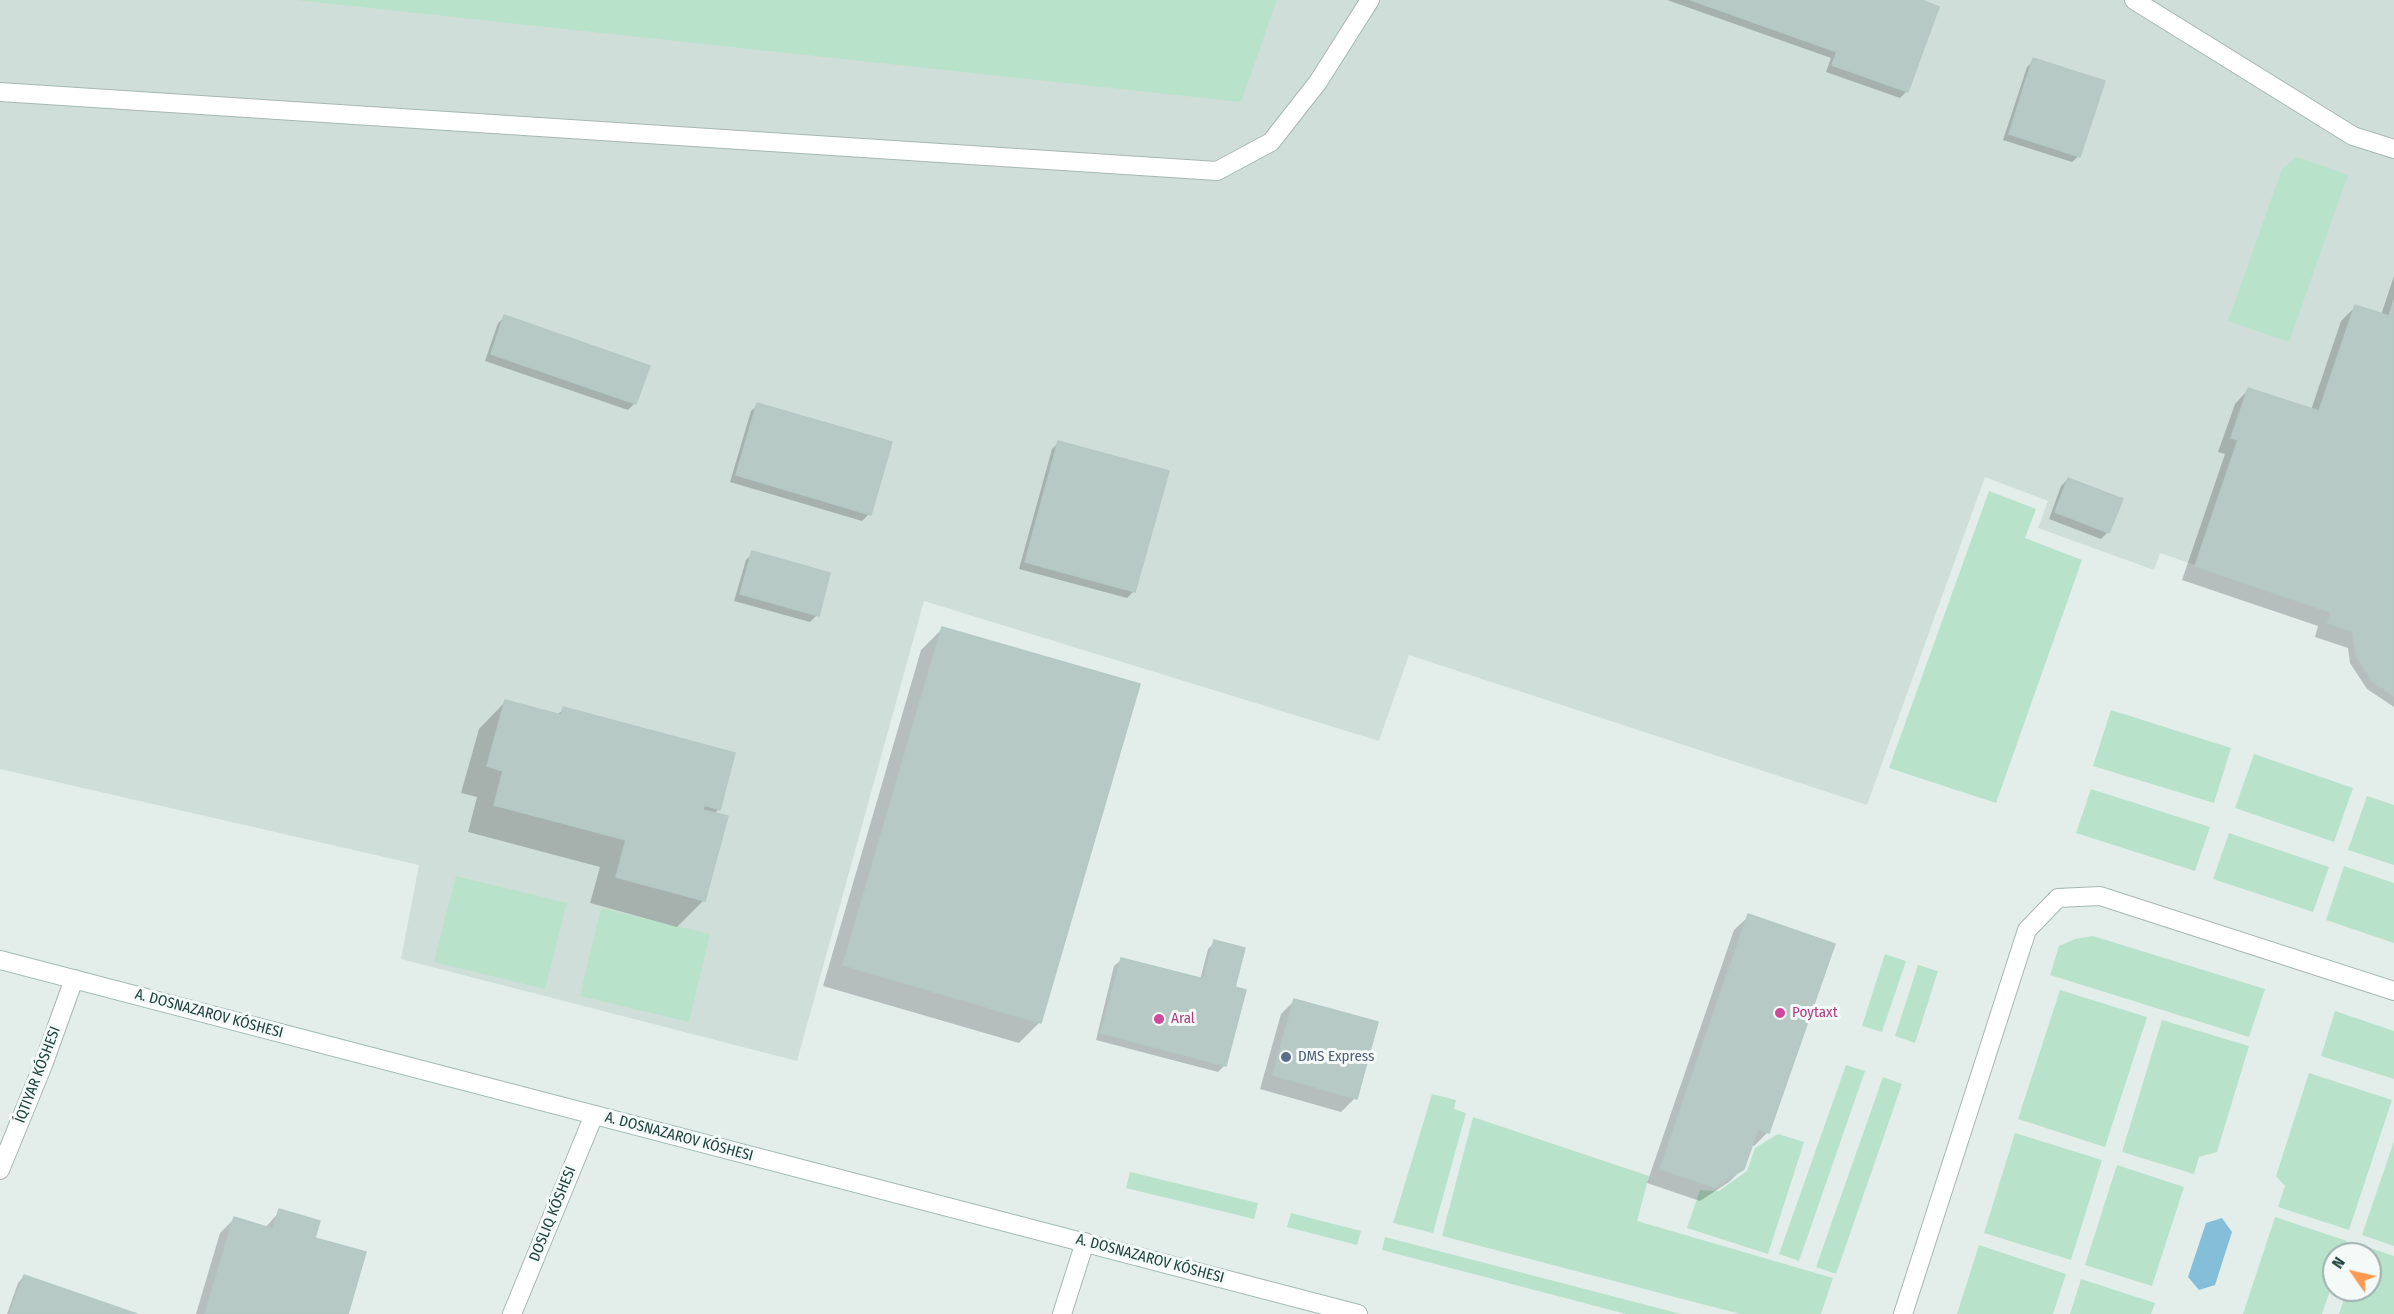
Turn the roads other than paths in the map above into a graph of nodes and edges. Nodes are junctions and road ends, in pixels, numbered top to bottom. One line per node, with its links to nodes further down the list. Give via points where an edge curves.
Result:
1 (1370, 0): 3 (main road, via 1318,82 1271,142 1217,171)
2 (2134, 0): 4 (main road, via 2353,136)
3 (0, 92)
4 (2394, 149)
5 (0, 960): 6 (main road, A. DOSNAZAROV KÓSHESI)
6 (74, 979): 8 (main road, A. DOSNAZAROV KÓSHESI); 9 (main road)
7 (2394, 991): 14 (main road, via 2100,896 2058,898 2027,930)
8 (594, 1115): 10 (main road, A. DOSNAZAROV KÓSHESI); 11 (main road)
9 (0, 1170)
10 (1085, 1242): 12 (main road); 13 (main road, A. DOSNAZAROV KÓSHESI)
11 (512, 1314)
12 (1062, 1314)
13 (1358, 1314)
14 (1903, 1314)

